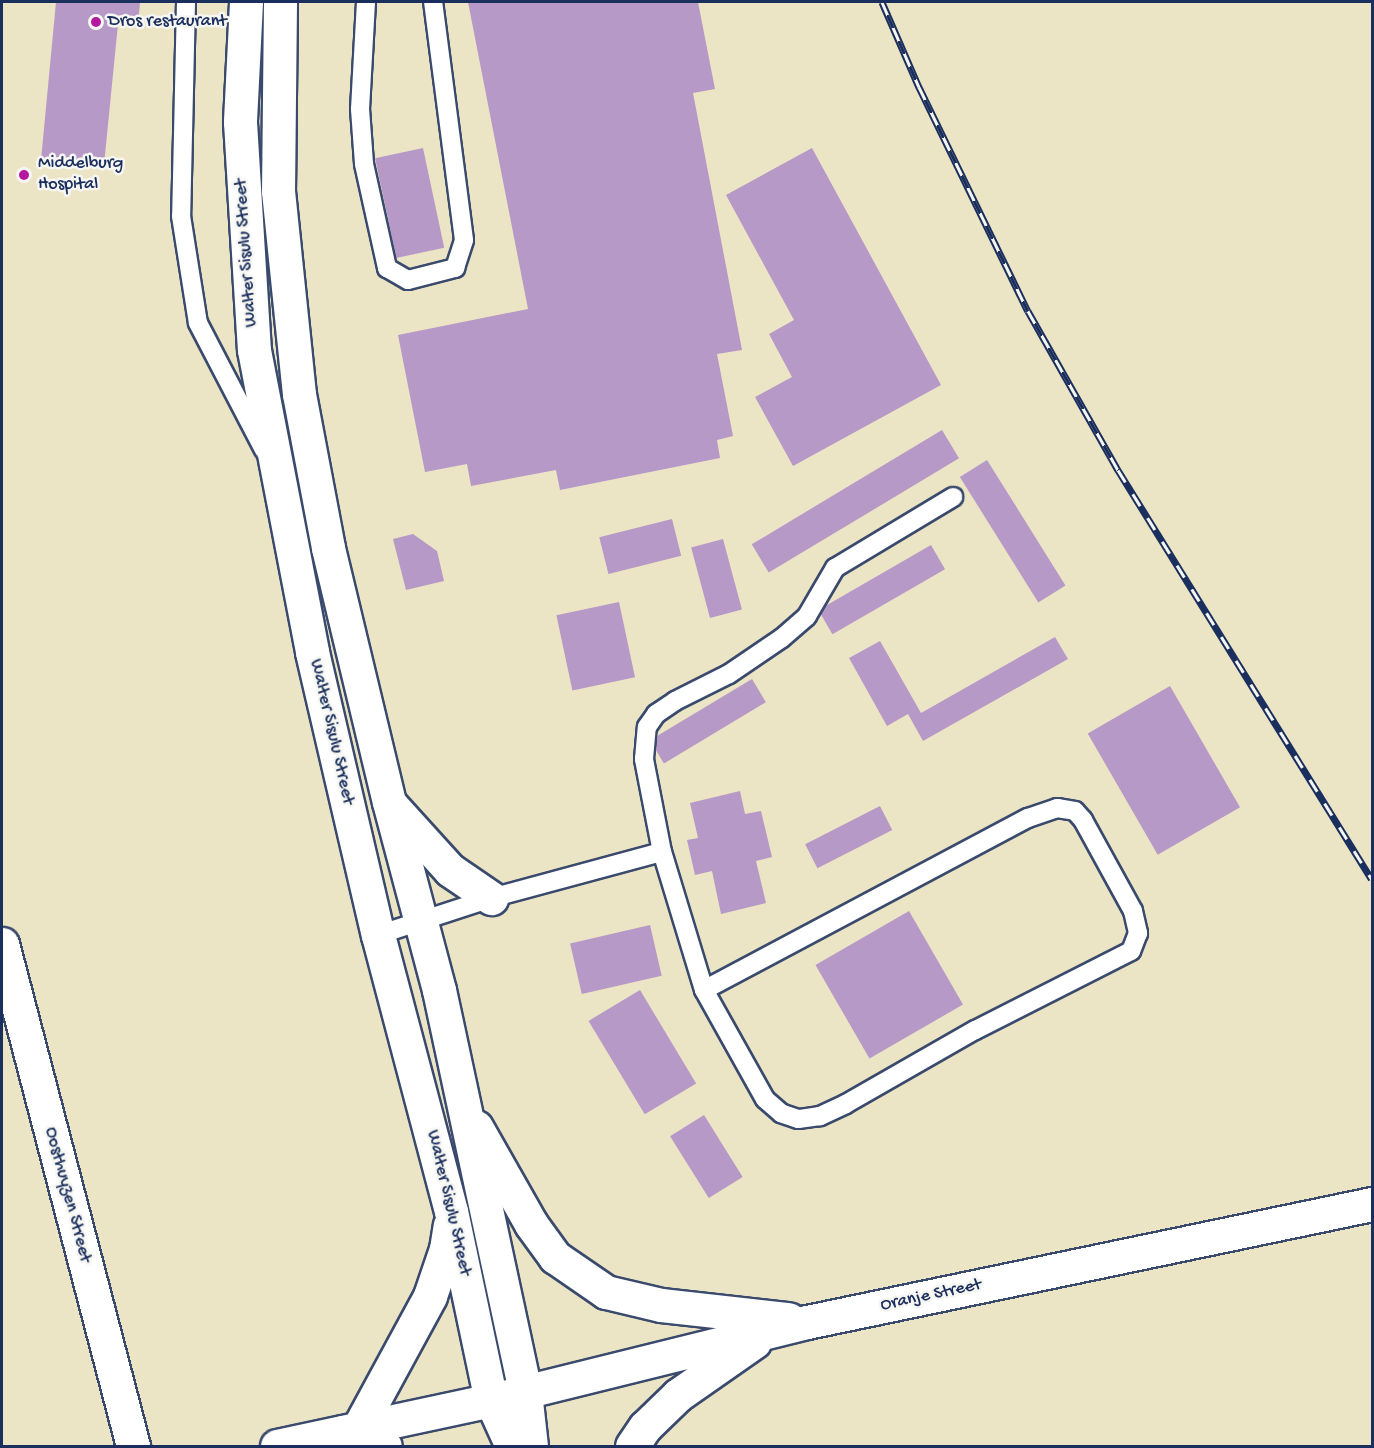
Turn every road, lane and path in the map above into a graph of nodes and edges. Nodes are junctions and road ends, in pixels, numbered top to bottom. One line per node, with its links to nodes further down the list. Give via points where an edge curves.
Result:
1 (186, 2): 6 (lane, via 181,216 198,323)
2 (246, 2): 6 (main road, Walter Sisulu Street, via 240,122 246,256 254,351)
3 (280, 2): 8 (main road, Walter Sisulu Street, via 278,191 299,394 328,548)
4 (366, 2): 5 (lane, via 360,109 364,164 387,268 408,280 455,268 464,240)
5 (433, 2)
6 (277, 474): 12 (main road, Walter Sisulu Street, via 312,652)
7 (953, 498): 9 (lane, via 835,568 807,616 782,638 656,714 643,743)
8 (389, 802): 10 (main road, via 450,870); 11 (main road, Walter Sisulu Street)
9 (662, 852): 10 (lane); 14 (lane)
10 (491, 898): 11 (lane)
11 (419, 921): 12 (lane); 15 (main road, Walter Sisulu Street, via 439,990)
12 (378, 935): 17 (main road, Walter Sisulu Street)
13 (2, 944): 23 (main road, Oosthuyzen Street)
14 (704, 990): 14 (lane, via 765,1099 781,1113 798,1119 820,1116 975,1030 1121,960 1136,943 1138,922 1083,820 1075,811 1057,808 1028,818)
15 (464, 1109): 18 (main road, via 531,1224 555,1257 606,1292 662,1305); 20 (main road, Walter Sisulu Street)
16 (1372, 1204): 18 (main road, Oranje Street)
17 (452, 1211): 21 (main road, Walter Sisulu Street); 22 (main road, via 446,1249 430,1296)
18 (807, 1322): 19 (main road, Oranje Street)
19 (770, 1331): 20 (main road, Oranje Street); 27 (main road, via 678,1395 645,1427)
20 (525, 1392): 21 (main road, Oranje Street); 26 (main road, Walter Sisulu Street)
21 (491, 1400): 22 (main road, Oranje Street); 25 (main road, Walter Sisulu Street)
22 (362, 1435): 24 (main road, Oranje Street)
23 (133, 1446)
24 (277, 1446)
25 (512, 1446)
26 (531, 1446)
27 (632, 1446)

